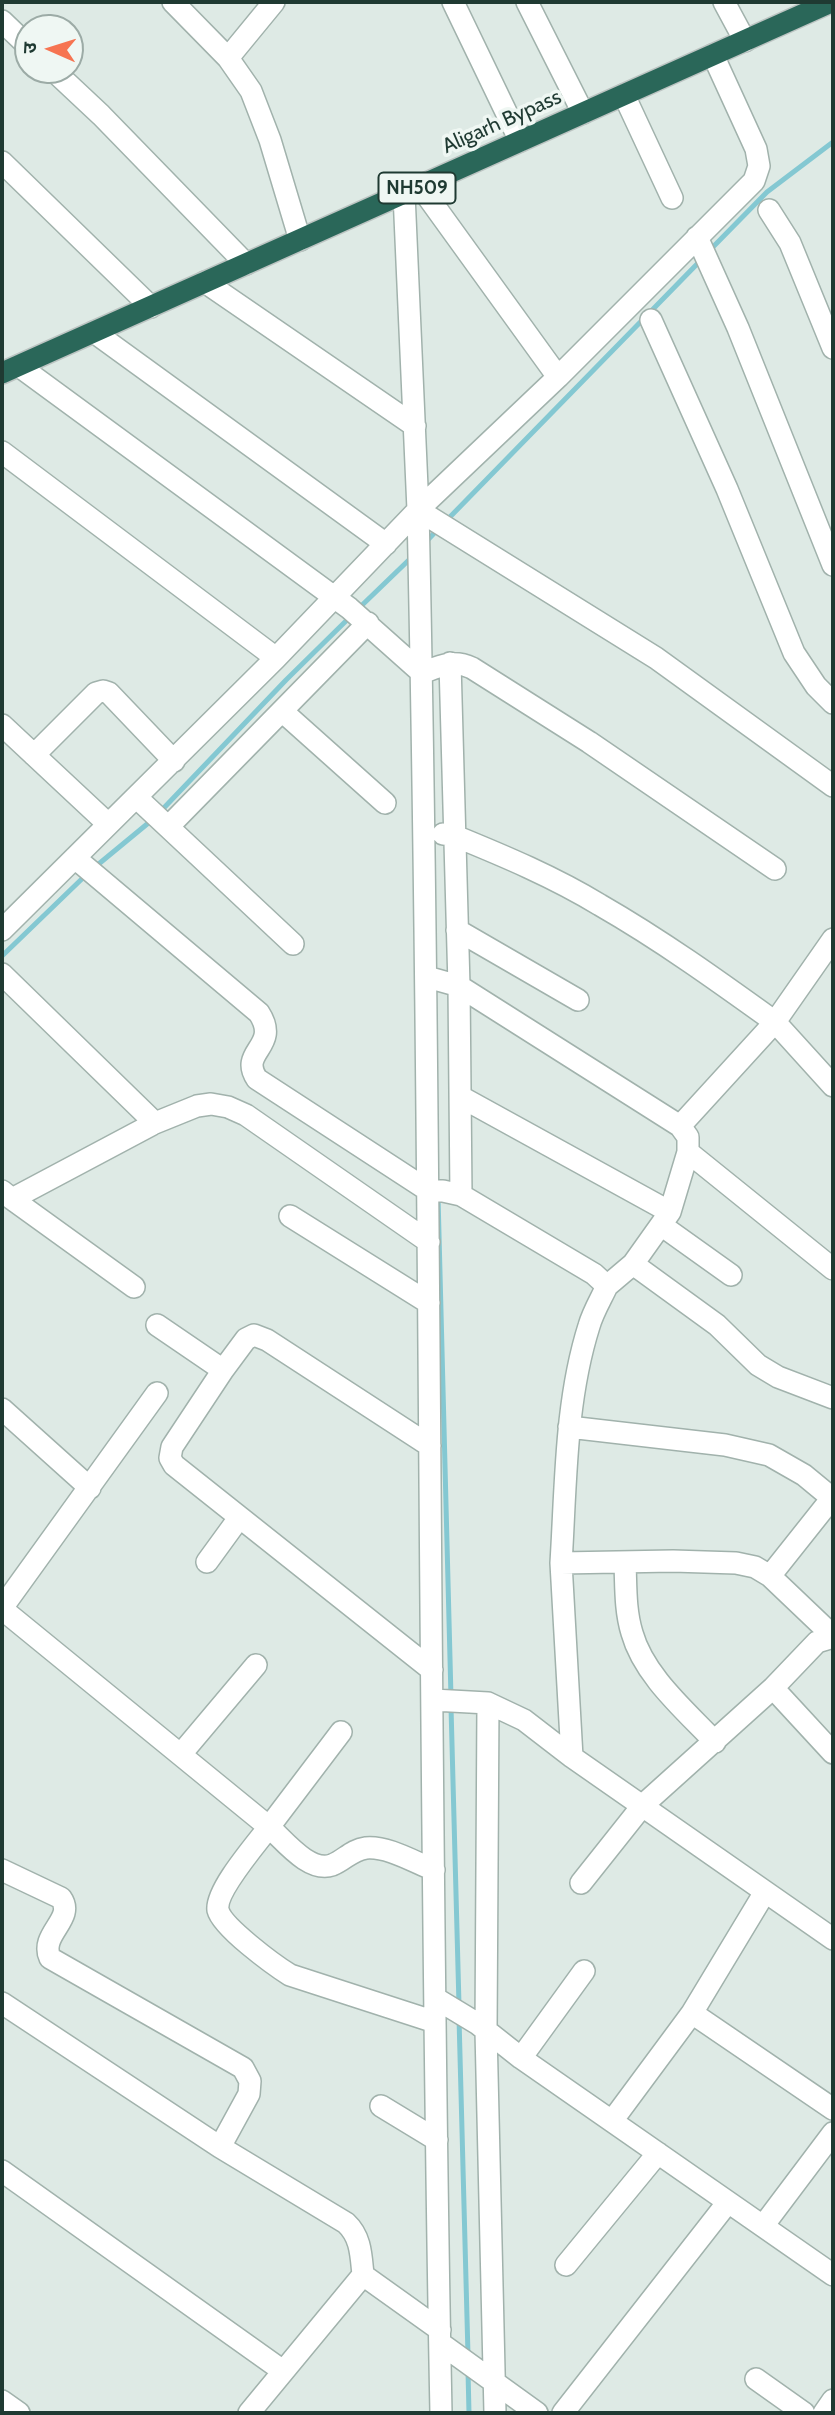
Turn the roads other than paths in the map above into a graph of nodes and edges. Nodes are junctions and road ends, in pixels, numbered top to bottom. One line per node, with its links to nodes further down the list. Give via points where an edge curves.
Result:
1 (173, 2): 9 (street)
2 (274, 2): 9 (street)
3 (453, 2): 13 (street)
4 (527, 2): 12 (street)
5 (724, 2): 7 (street)
6 (831, 2): 7 (highway, Aligarh Bypass / NH509)
7 (745, 41): 8 (highway, Aligarh Bypass / NH509)
8 (713, 55): 11 (highway, Aligarh Bypass / NH509); 19 (street, via 756,149 759,166 754,181)
9 (228, 58): 18 (street, via 251,91)
10 (68, 84): 20 (street)
11 (624, 95): 12 (highway, Aligarh Bypass / NH509); 16 (street)
12 (583, 113): 13 (highway, Aligarh Bypass / NH509)
13 (520, 141): 15 (highway, Aligarh Bypass / NH509)
14 (2, 162): 22 (street)
15 (412, 190): 18 (highway, Aligarh Bypass / NH509); 27 (street); 28 (street)
16 (672, 198)
17 (769, 211): 25 (street, via 790,243)
18 (300, 240): 20 (highway, Aligarh Bypass / NH509)
19 (703, 249): 27 (street); 32 (street)
20 (246, 264): 21 (highway, Aligarh Bypass / NH509)
21 (205, 282): 22 (highway, Aligarh Bypass / NH509); 28 (street)
22 (150, 307): 24 (highway, Aligarh Bypass / NH509)
23 (651, 320): 36 (street, via 794,653)
24 (94, 332): 26 (highway, Aligarh Bypass / NH509); 31 (street)
25 (833, 348)
26 (10, 370): 33 (street)
27 (558, 377): 30 (street)
28 (415, 426): 30 (street)
29 (2, 452): 34 (street)
30 (418, 510): 31 (street); 35 (street); 41 (street, via 656,658)
31 (386, 544): 33 (street)
32 (833, 565)
33 (353, 611): 34 (street); 35 (street); 37 (street)
34 (276, 659): 40 (street)
35 (436, 668): 45 (street); 45 (street); 47 (street, via 462,664 471,668)
36 (833, 702)
37 (282, 711): 42 (street); 43 (street)
38 (2, 725): 39 (street)
39 (34, 755): 40 (street, via 103,691); 44 (street)
40 (174, 761): 43 (street)
41 (833, 786)
42 (385, 803)
43 (152, 812): 44 (street); 51 (street)
44 (108, 824): 46 (street)
45 (440, 834): 48 (street); 53 (street); 56 (street, via 526,865 599,904)
46 (85, 867): 49 (street); 62 (street, via 258,1013 267,1025 265,1039 252,1059 251,1070 257,1079)
47 (775, 869)
48 (457, 929): 54 (street); 55 (street)
49 (2, 930)
50 (833, 939): 56 (street)
51 (293, 944)
52 (2, 974): 59 (street)
53 (427, 977): 54 (street); 62 (street)
54 (459, 986): 58 (street); 60 (street)
55 (578, 1000)
56 (775, 1022): 57 (street); 60 (street)
57 (833, 1086)
58 (461, 1097): 62 (street); 65 (street)
59 (155, 1123): 63 (street); 66 (street, via 197,1106 211,1104 237,1111)
60 (680, 1126): 61 (street, via 688,1137)
61 (688, 1152): 65 (street); 68 (street)
62 (447, 1193): 66 (street); 70 (street, via 594,1274)
63 (7, 1195): 71 (street)
64 (290, 1216): 72 (street)
65 (666, 1219): 67 (street); 69 (street)
66 (429, 1242): 72 (street)
67 (633, 1264): 70 (street); 76 (street, via 717,1325 758,1365)
68 (833, 1269)
69 (731, 1275)
70 (607, 1286): 78 (street, via 589,1324)
71 (134, 1287)
72 (429, 1303): 79 (street)
73 (157, 1325): 74 (street)
74 (223, 1370): 79 (street, via 254,1335); 82 (street, via 172,1447 170,1458)
75 (157, 1393): 80 (street)
76 (833, 1398)
77 (2, 1409): 80 (street)
78 (569, 1427): 81 (street, via 725,1445 769,1455); 84 (street)
79 (430, 1446): 90 (street)
80 (90, 1488): 87 (street)
81 (833, 1499): 86 (street)
82 (239, 1518): 83 (street); 90 (street)
83 (207, 1562)
84 (561, 1563): 85 (street); 98 (street)
85 (625, 1563): 86 (street, via 736,1563); 95 (street, via 633,1636 663,1685)
86 (770, 1576): 88 (street)
87 (2, 1609): 97 (street)
88 (833, 1637): 91 (street, via 817,1642)
89 (256, 1665): 97 (street)
90 (432, 1670): 92 (street)
91 (773, 1688): 95 (street); 96 (street)
92 (440, 1701): 93 (street); 102 (street)
93 (479, 1702): 98 (street, via 524,1720); 111 (street)
94 (341, 1732): 100 (street)
95 (715, 1742): 99 (street)
96 (833, 1753)
97 (181, 1754): 100 (street)
98 (572, 1757): 99 (street)
99 (643, 1805): 103 (street); 104 (street)
100 (269, 1827): 102 (street, via 311,1864 322,1867 354,1850 369,1848); 110 (street, via 221,1893 218,1908 223,1921 290,1975)
101 (2, 1870): 118 (street, via 66,1904 48,1940 50,1958 243,2068 250,2081 249,2094)
102 (434, 1870): 107 (street)
103 (581, 1882)
104 (765, 1892): 105 (street); 109 (street)
105 (833, 1939)
106 (583, 1971): 112 (street)
107 (435, 1998): 110 (street); 111 (street)
108 (2, 2003): 118 (street)
109 (692, 2013): 114 (street); 115 (street)
110 (435, 2022): 117 (street)
111 (482, 2028): 112 (street); 128 (street)
112 (521, 2058): 115 (street)
113 (381, 2106): 117 (street)
114 (833, 2109)
115 (612, 2121): 119 (street)
116 (833, 2133): 122 (street)
117 (437, 2140): 126 (street)
118 (220, 2147): 124 (street, via 346,2222 360,2245)
119 (657, 2153): 121 (street); 123 (street)
120 (2, 2171): 127 (street)
121 (728, 2202): 122 (street); 137 (street)
122 (763, 2227): 125 (street)
123 (566, 2264)
124 (363, 2275): 126 (street); 127 (street)
125 (833, 2275)
126 (440, 2337): 128 (street); 134 (street)
127 (283, 2371): 133 (street)
128 (478, 2372): 135 (street); 136 (street)
129 (756, 2379): 138 (street)
130 (833, 2400): 139 (street)
131 (2, 2401): 132 (street)
132 (19, 2413)
133 (249, 2413)
134 (441, 2413)
135 (495, 2413)
136 (537, 2413)
137 (563, 2413)
138 (804, 2413)
139 (824, 2413)

